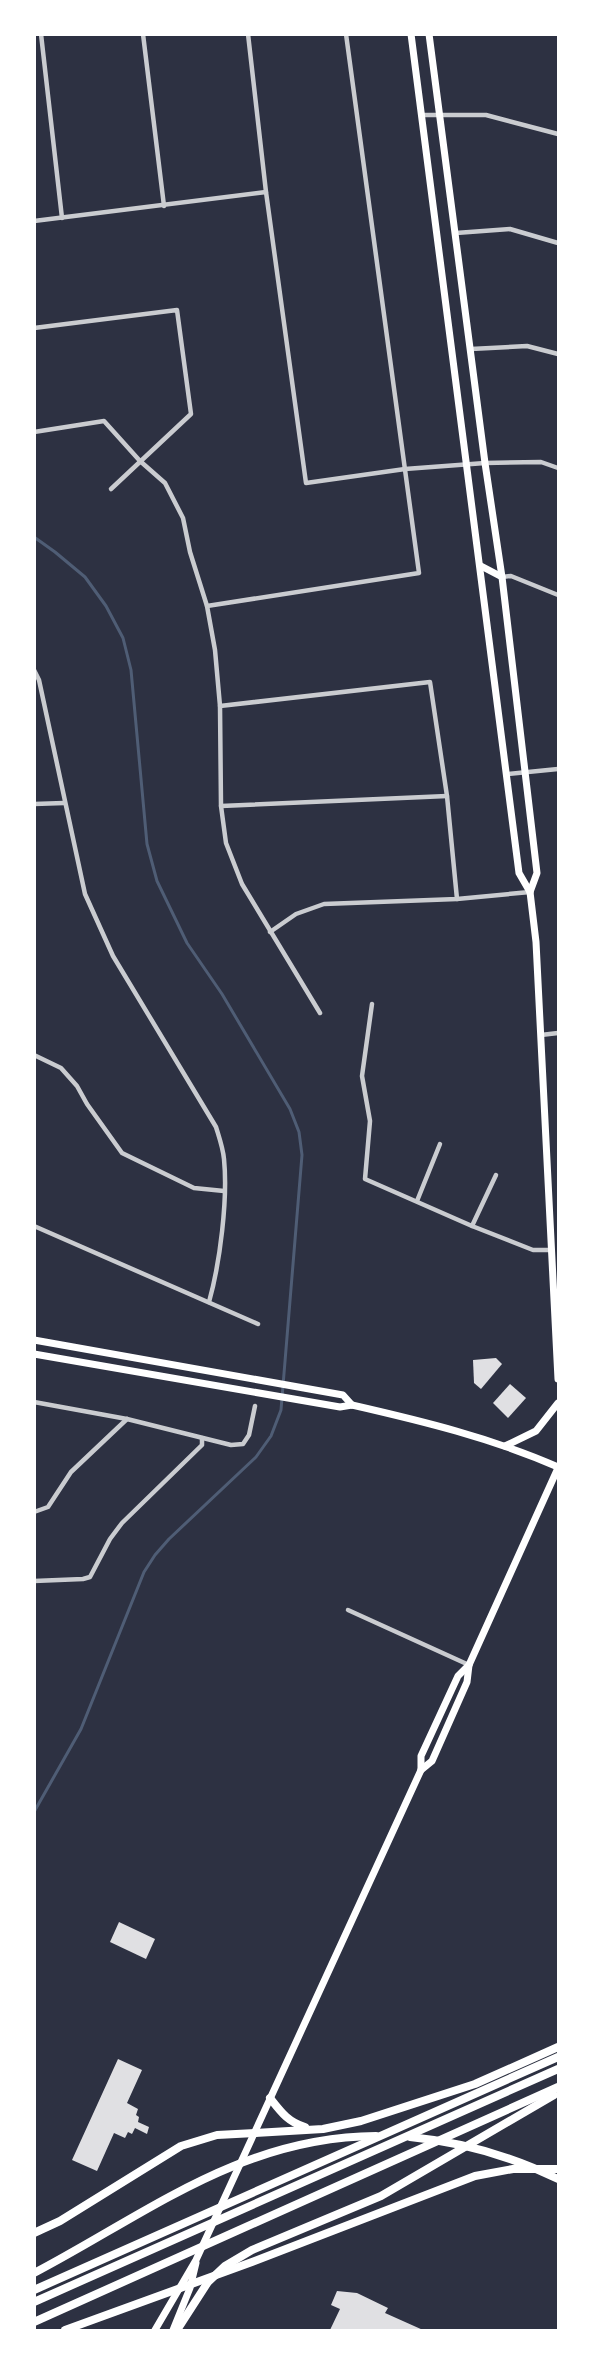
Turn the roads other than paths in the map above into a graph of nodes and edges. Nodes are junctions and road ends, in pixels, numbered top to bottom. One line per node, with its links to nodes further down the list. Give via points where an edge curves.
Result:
1 (41, 34): 12 (street)
2 (144, 34): 11 (street)
3 (248, 34): 10 (street)
4 (346, 34): 24 (street)
5 (411, 34): 7 (main road)
6 (429, 34): 8 (main road)
7 (422, 115): 8 (street); 22 (main road)
8 (439, 115): 9 (street, via 486,115); 14 (main road)
9 (558, 134)
10 (266, 192): 11 (street); 24 (street, via 306,483)
11 (164, 206): 12 (street)
12 (62, 218): 13 (street)
13 (34, 221)
14 (456, 233): 15 (street, via 510,230); 17 (main road)
15 (558, 243)
16 (34, 328): 20 (street, via 177,310 190,414)
17 (471, 349): 18 (street, via 527,346); 21 (main road)
18 (558, 354)
19 (34, 432): 20 (street, via 104,421)
20 (141, 461): 25 (street); 29 (street, via 165,483 183,518)
21 (485, 463): 22 (street); 23 (street, via 541,462); 27 (main road)
22 (466, 465): 24 (street); 26 (main road)
23 (558, 468)
24 (405, 469): 29 (street, via 419,573)
25 (111, 489)
26 (481, 566): 27 (main road); 34 (main road)
27 (502, 577): 28 (street, via 511,576); 33 (main road)
28 (558, 595)
29 (207, 606): 31 (street)
30 (34, 670): 36 (street)
31 (220, 706): 35 (street, via 430,682); 38 (street)
32 (558, 769): 33 (street)
33 (524, 772): 34 (street); 39 (main road, via 537,873)
34 (507, 774): 39 (main road, via 519,876)
35 (447, 796): 38 (street); 40 (street)
36 (64, 803): 37 (street); 49 (street, via 85,894 112,956 216,1127 224,1157)
37 (34, 804)
38 (220, 806): 41 (street, via 226,843 242,884)
39 (530, 892): 40 (street); 45 (main road)
40 (457, 899): 41 (street, via 324,904 296,914)
41 (270, 932): 43 (street)
42 (372, 1004): 50 (street, via 362,1076 370,1121 365,1179)
43 (320, 1013)
44 (558, 1034): 45 (street)
45 (541, 1035): 53 (main road)
46 (34, 1055): 49 (street, via 61,1068 122,1153 194,1188)
47 (440, 1144): 50 (street)
48 (496, 1174): 52 (street)
49 (224, 1191): 54 (street, via 216,1276)
50 (417, 1201): 52 (street)
51 (34, 1226): 54 (street)
52 (472, 1226): 53 (street, via 533,1250)
53 (552, 1250): 58 (main road)
54 (209, 1302): 55 (street)
55 (258, 1324)
56 (34, 1340): 61 (main road, via 343,1395)
57 (34, 1354): 61 (main road, via 340,1407)
58 (558, 1379)
59 (34, 1402): 63 (street)
60 (558, 1403): 65 (main road, via 536,1431)
61 (352, 1405): 65 (main road)
62 (255, 1406): 64 (street, via 249,1435 243,1444 219,1444)
63 (128, 1419): 64 (street); 67 (street, via 71,1472 48,1507)
64 (202, 1438): 68 (street, via 202,1445 122,1523 90,1576 83,1580)
65 (505, 1446): 66 (main road)
66 (558, 1468): 70 (main road)
67 (34, 1512)
68 (34, 1581)
69 (348, 1610): 70 (street)
70 (469, 1665): 71 (main road, via 458,1676 421,1756); 71 (main road, via 467,1682 432,1761)
71 (421, 1770): 77 (main road)
72 (558, 2047): 78 (highway, via 476,2084 361,2121)
73 (558, 2057): 85 (highway)
74 (558, 2069): 86 (highway)
75 (558, 2087): 87 (highway)
76 (558, 2092): 90 (highway, via 381,2196 252,2250 225,2266 208,2282)
77 (270, 2098): 78 (highway, via 284,2116); 79 (main road)
78 (311, 2129): 79 (highway)
79 (255, 2133): 82 (main road, via 217,2135 181,2146); 83 (main road)
80 (558, 2169): 88 (highway, via 513,2169 475,2176)
81 (558, 2179): 84 (highway, via 507,2157 428,2139 368,2136 318,2141 268,2152 213,2173)
82 (34, 2233)
83 (196, 2260): 89 (main road); 90 (main road)
84 (34, 2273)
85 (34, 2289)
86 (34, 2302)
87 (34, 2322)
88 (65, 2331)
89 (155, 2331)
90 (175, 2331)

